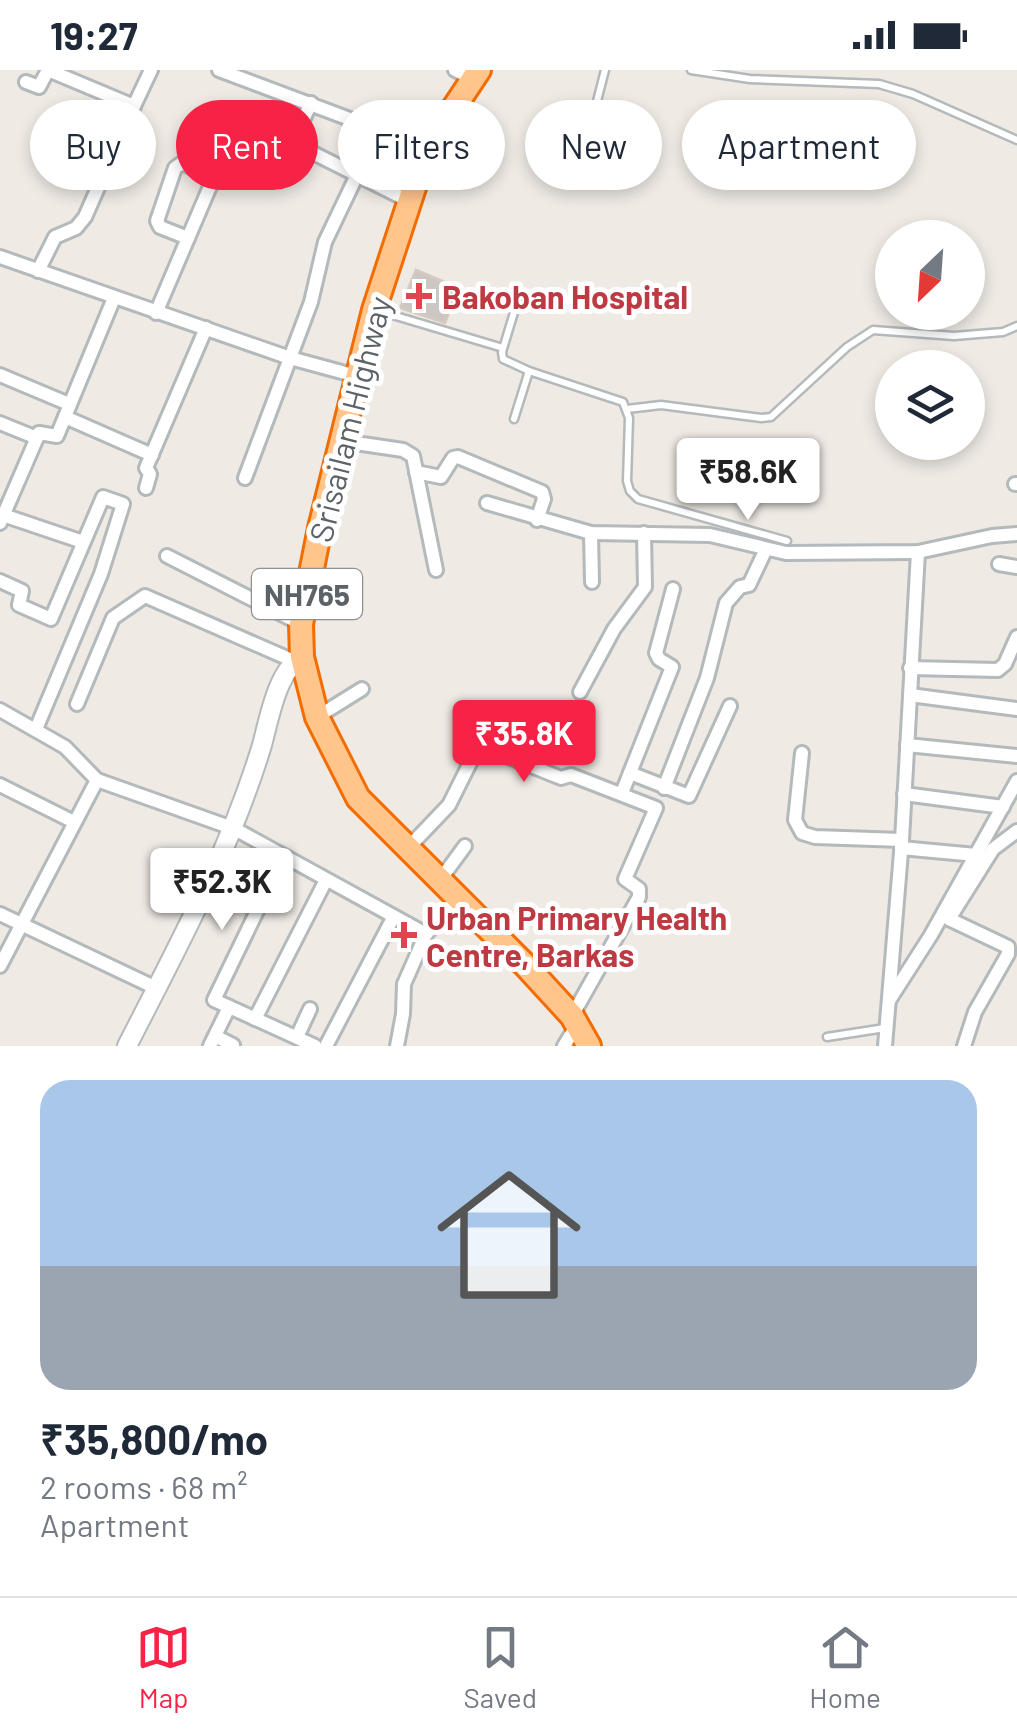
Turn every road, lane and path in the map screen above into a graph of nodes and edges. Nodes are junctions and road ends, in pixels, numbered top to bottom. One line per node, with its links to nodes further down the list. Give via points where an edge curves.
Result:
1 (151, 70): 10 (street)
2 (219, 70): 7 (street)
3 (605, 70): 13 (lane)
4 (692, 70): 14 (lane, via 879,84)
5 (53, 71): 8 (street, via 38,88); 9 (street)
6 (469, 73): 12 (highway, Srisailam Highway / NH765)
7 (244, 74): 11 (street)
8 (26, 82)
9 (120, 100)
10 (137, 100)
11 (304, 100)
12 (454, 100)
13 (597, 100)
14 (1017, 140)
15 (176, 168): 22 (street, via 157,222)
16 (97, 190): 24 (street, via 76,228 54,237)
17 (208, 190): 22 (street)
18 (350, 190): 32 (street, via 325,242)
19 (387, 190): 21 (street)
20 (413, 190): 21 (highway, Srisailam Highway / NH765)
21 (409, 201): 27 (highway, Srisailam Highway / NH765)
22 (188, 238): 28 (street)
23 (0, 257): 24 (street)
24 (38, 271): 26 (street)
25 (519, 296): 31 (lane)
26 (114, 298): 28 (street); 37 (street)
27 (374, 310): 31 (lane); 35 (highway, Srisailam Highway / NH765)
28 (156, 313): 30 (street)
29 (1017, 326): 36 (lane, via 954,336 874,330 847,346 772,417 661,405)
30 (206, 328): 32 (street); 42 (street)
31 (502, 348): 33 (lane, via 502,359)
32 (290, 358): 35 (street); 44 (street)
33 (529, 372): 36 (lane, via 612,396); 38 (lane)
34 (0, 375): 37 (street)
35 (360, 377): 41 (highway, Srisailam Highway / NH765)
36 (628, 409): 52 (lane, via 627,481 638,500)
37 (67, 410): 40 (street, via 56,436 40,432); 42 (street)
38 (514, 419)
39 (0, 423): 40 (street)
40 (37, 438): 47 (street)
41 (342, 441): 43 (street, via 407,451); 63 (highway, Srisailam Highway / NH765)
42 (152, 455): 45 (street)
43 (416, 472): 48 (street, via 440,476 458,457 542,492); 59 (street)
44 (245, 478)
45 (146, 488)
46 (486, 503): 48 (street)
47 (2, 519): 53 (street)
48 (537, 520): 49 (street)
49 (591, 533): 50 (street); 61 (street)
50 (644, 533): 54 (street, via 710,535); 68 (street, via 645,586)
51 (1017, 534): 55 (street)
52 (788, 541)
53 (83, 542): 60 (street, via 51,619 19,605 22,591); 75 (street, via 104,497 123,504)
54 (766, 549): 55 (street); 83 (street, via 749,584 726,603 708,678)
55 (918, 552): 66 (street)
56 (167, 556): 63 (street)
57 (999, 564): 58 (street)
58 (1017, 567)
59 (436, 570)
60 (0, 580)
61 (592, 582)
62 (674, 590): 79 (street, via 656,653 672,666)
63 (301, 624): 65 (highway, Srisailam Highway / NH765)
64 (1017, 637): 66 (street, via 998,670)
65 (298, 659): 70 (street, via 145,596 112,618); 74 (highway, Srisailam Highway / NH765); 88 (main road, via 273,700)
66 (910, 668): 69 (street)
67 (362, 689): 74 (street)
68 (580, 692)
69 (910, 695): 72 (street); 76 (street)
70 (78, 704)
71 (730, 706): 83 (street, via 689,796)
72 (1017, 709)
73 (0, 710): 75 (street)
74 (317, 717): 92 (highway, Srisailam Highway / NH765, via 358,798)
75 (36, 728): 80 (street)
76 (907, 745): 78 (street); 85 (street)
77 (802, 753): 90 (street, via 795,820 802,833)
78 (1017, 756)
79 (630, 773): 83 (street); 84 (street)
80 (97, 780): 87 (street); 88 (street)
81 (1017, 781): 86 (street)
82 (0, 785): 87 (street)
83 (664, 788)
84 (622, 793): 92 (street, via 571,774 561,778 480,745 449,805); 110 (street, via 656,808 625,879 639,897)
85 (904, 794): 86 (street); 90 (street)
86 (1002, 807): 93 (street)
87 (74, 822): 101 (street)
88 (235, 829): 94 (street); 105 (main road)
89 (1017, 830): 100 (street, via 993,849)
90 (902, 844): 93 (street); 106 (street)
91 (465, 846): 96 (street)
92 (407, 848): 96 (highway, Srisailam Highway / NH765)
93 (976, 855): 103 (street)
94 (283, 857): 95 (street); 107 (street, via 214,998)
95 (326, 880): 99 (street); 109 (street)
96 (440, 880): 97 (highway, Srisailam Highway / NH765)
97 (459, 897): 102 (street); 110 (highway, Srisailam Highway / NH765)
98 (0, 914): 101 (street)
99 (393, 918): 102 (street); 118 (street)
100 (949, 920): 103 (street); 123 (street, via 1008,947)
101 (21, 925): 104 (street); 105 (street)
102 (426, 934): 119 (street, via 404,984)
103 (931, 935): 106 (street)
104 (0, 966)
105 (156, 988): 116 (main road)
106 (888, 1001): 111 (street)
107 (229, 1006): 109 (street); 114 (street)
108 (310, 1009): 112 (street)
109 (254, 1019): 112 (street)
110 (574, 1020): 120 (street); 121 (highway, Srisailam Highway / NH765)
111 (886, 1028): 113 (lane); 122 (street)
112 (297, 1037): 117 (street)
113 (828, 1038)
114 (213, 1041): 115 (street)
115 (233, 1045)
116 (127, 1046)
117 (315, 1046)
118 (326, 1046)
119 (397, 1046)
120 (564, 1046)
121 (590, 1046)
122 (885, 1046)
123 (964, 1046)

